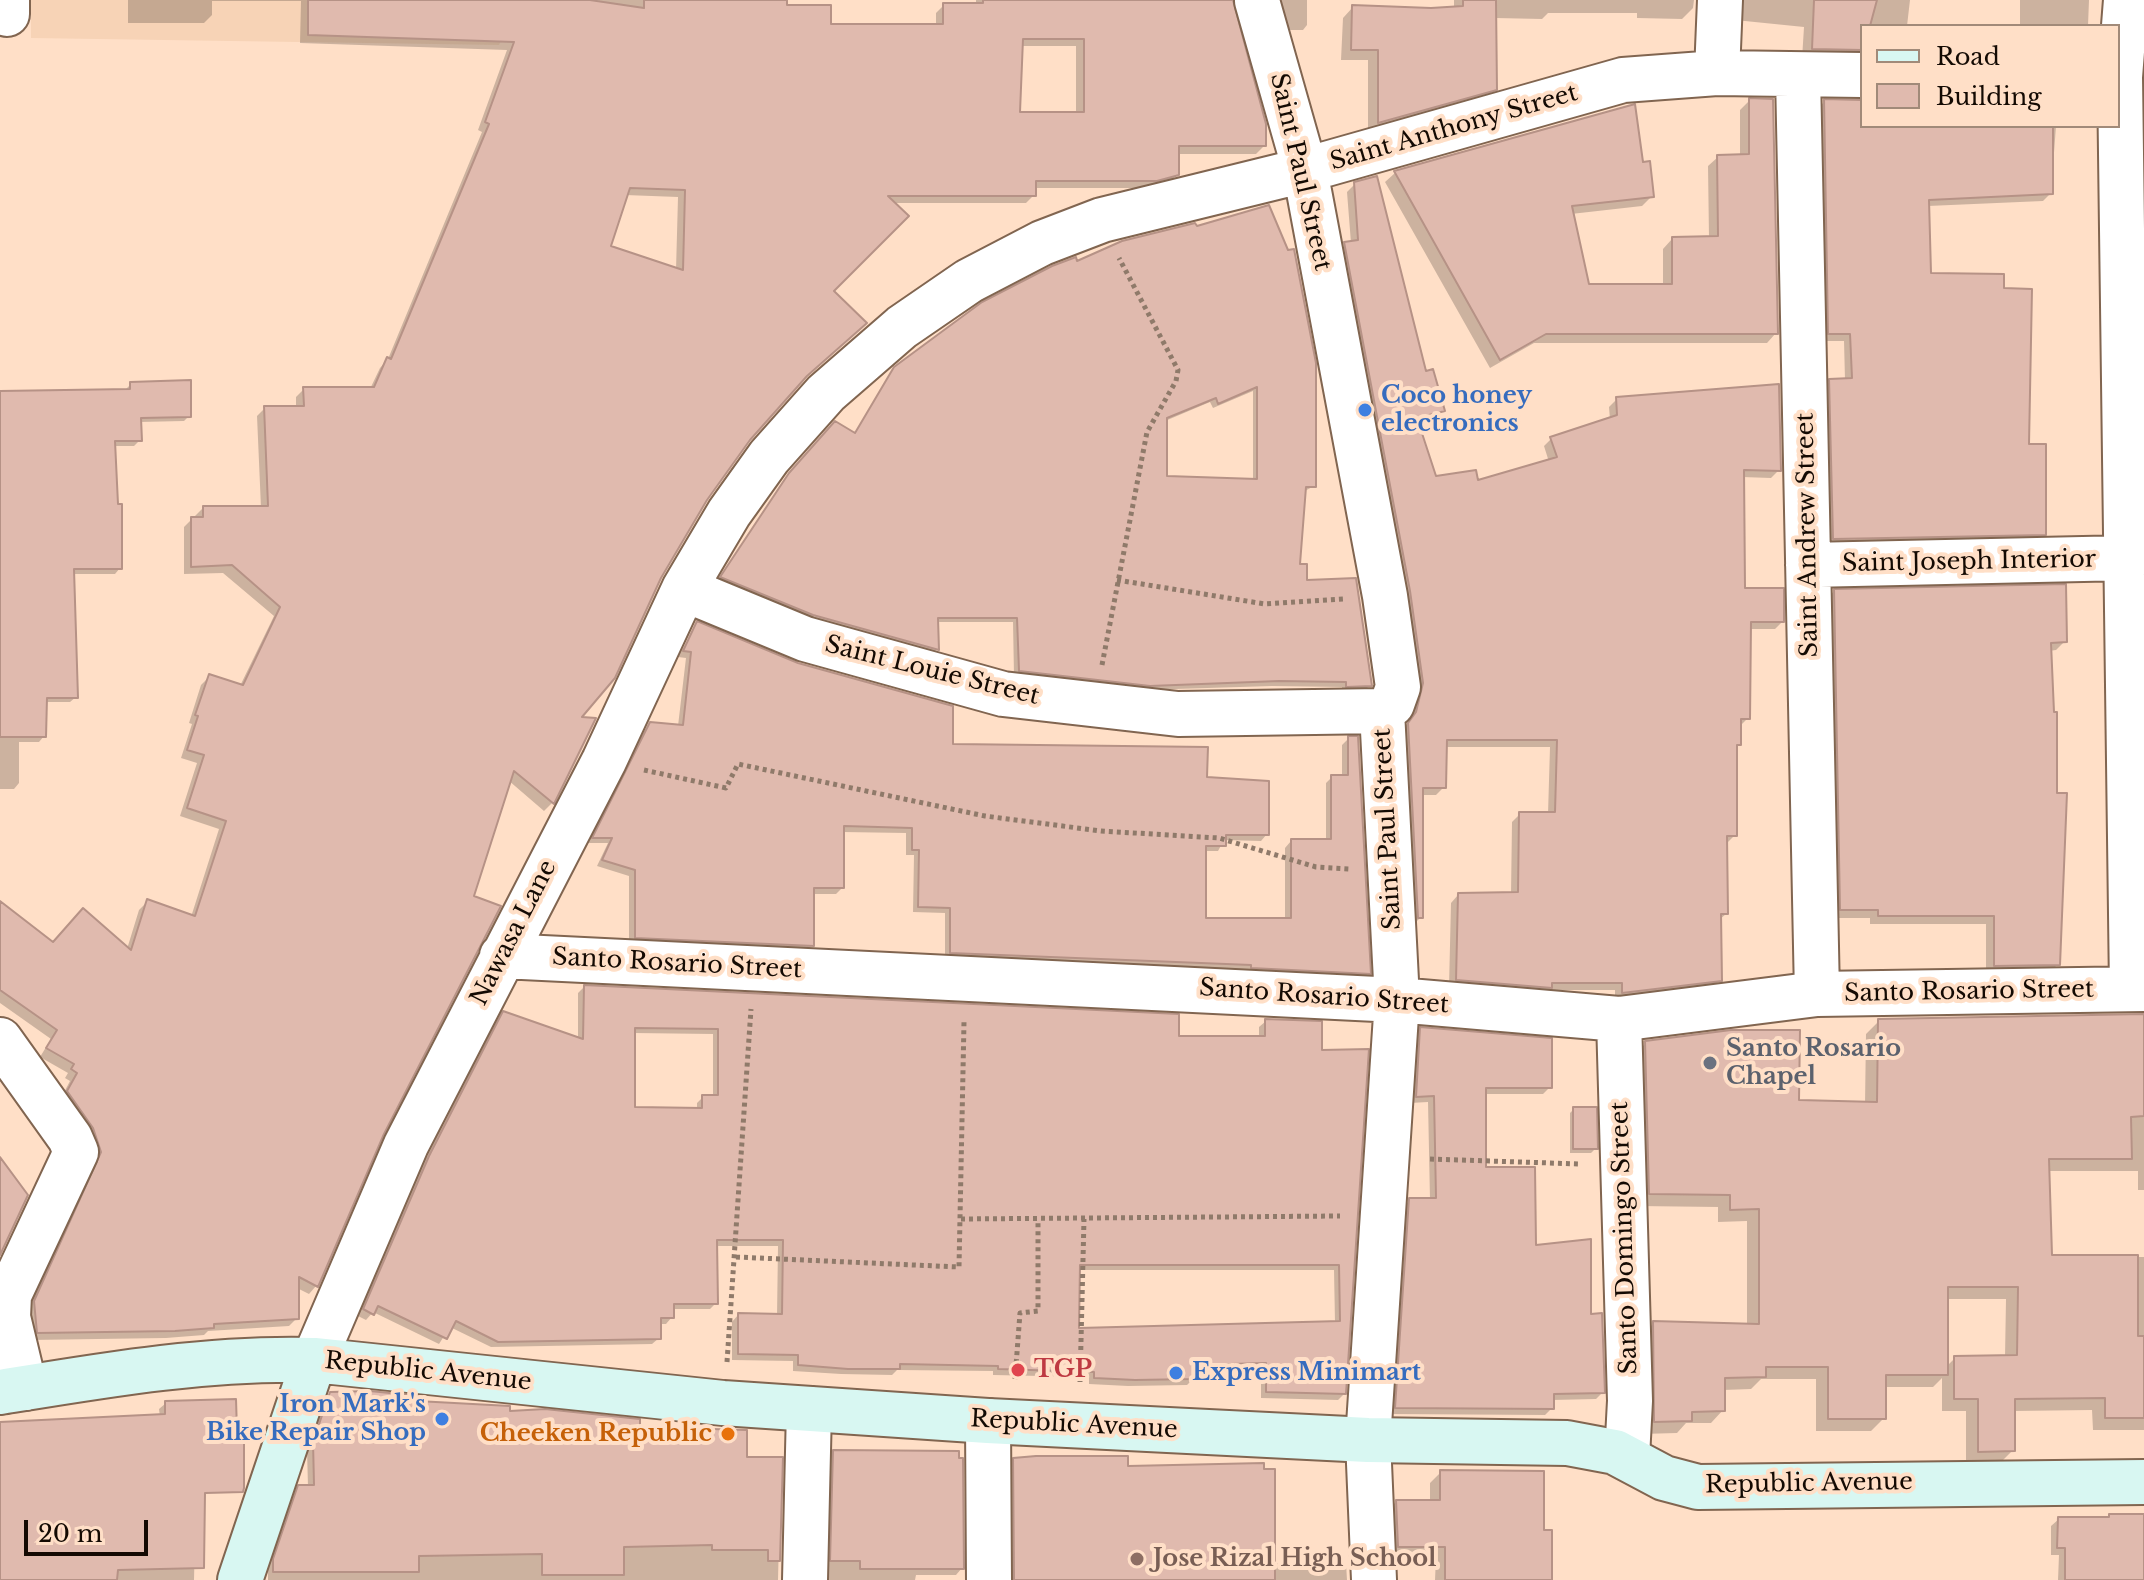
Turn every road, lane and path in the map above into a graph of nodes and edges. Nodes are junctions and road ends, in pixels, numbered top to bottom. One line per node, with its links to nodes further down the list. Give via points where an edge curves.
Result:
1 (1720, 0): 5 (street)
2 (2126, 0): 4 (street)
3 (1257, 1): 9 (street, Saint Paul Street)
4 (2120, 66)
5 (1717, 73): 6 (street, Saint Anthony Street); 9 (street, Saint Anthony Street, via 1623,80)
6 (1798, 75): 7 (street, Saint Anthony Street); 13 (street, Saint Andrew Street)
7 (1860, 75)
8 (2120, 125): 12 (street)
9 (1305, 170): 10 (street, Saint Anthony Street); 16 (street, Saint Paul Street)
10 (1102, 220): 11 (street, Saint Anthony Street, via 1042,243 969,281 902,327 826,393 769,457); 14 (path, via 1178,370 1147,432)
11 (729, 513): 15 (street, Nawasa Lane)
12 (2129, 558): 13 (street, Saint Joseph Interior); 24 (street)
13 (1808, 565): 25 (street, Saint Andrew Street)
14 (1117, 580): 16 (path, via 1265,604); 17 (path)
15 (684, 589): 17 (street, Saint Louie Street, via 820,643 1003,694); 19 (street, Nawasa Lane)
16 (1385, 596): 18 (street, Saint Paul Street, via 1398,687 1392,704)
17 (1095, 707): 18 (street, Saint Louie Street, via 1178,714)
18 (1382, 711): 20 (street, Saint Paul Street)
19 (604, 761): 20 (path, via 726,788 738,764 985,816 1101,831 1219,838 1316,867); 21 (street, Nawasa Lane)
20 (1391, 871): 26 (street, Saint Paul Street)
21 (502, 956): 22 (street, Santo Rosario Street); 36 (street, Nawasa Lane, via 406,1145)
22 (753, 968): 23 (street, Santo Rosario Street); 35 (path)
23 (965, 977): 26 (street, Santo Rosario Street); 32 (path)
24 (2138, 989): 25 (street, Santo Rosario Street)
25 (1817, 994): 27 (street, Santo Rosario Street)
26 (1397, 1000): 27 (street, Santo Rosario Street); 29 (street, Saint Paul Street)
27 (1619, 1019): 30 (street, Santo Domingo Street)
28 (0, 1040): 37 (street, via 76,1152 9,1295)
29 (1385, 1158): 30 (path); 31 (street, Saint Paul Street)
30 (1622, 1165): 43 (street, Santo Domingo Street)
31 (1381, 1216): 33 (path); 42 (street, Saint Paul Street)
32 (961, 1219): 34 (path); 35 (path, via 959,1267)
33 (1084, 1219): 34 (path); 41 (path)
34 (1038, 1221): 40 (path, via 1038,1311 1020,1313)
35 (736, 1257): 38 (path)
36 (314, 1360): 37 (main road, Republic Avenue, via 207,1364); 38 (main road, Republic Avenue); 45 (main road)
37 (12, 1390)
38 (723, 1403): 39 (main road, Republic Avenue)
39 (809, 1409): 40 (main road, Republic Avenue); 46 (street)
40 (1000, 1422): 41 (main road, Republic Avenue); 47 (street)
41 (1079, 1425): 42 (main road, Republic Avenue)
42 (1368, 1440): 43 (main road, Republic Avenue, via 1567,1443); 48 (street, Saint Paul Street)
43 (1627, 1457): 44 (main road, Republic Avenue, via 1664,1478 1698,1487)
44 (2144, 1482)
45 (240, 1580)
46 (805, 1580)
47 (989, 1580)
48 (1374, 1580)

